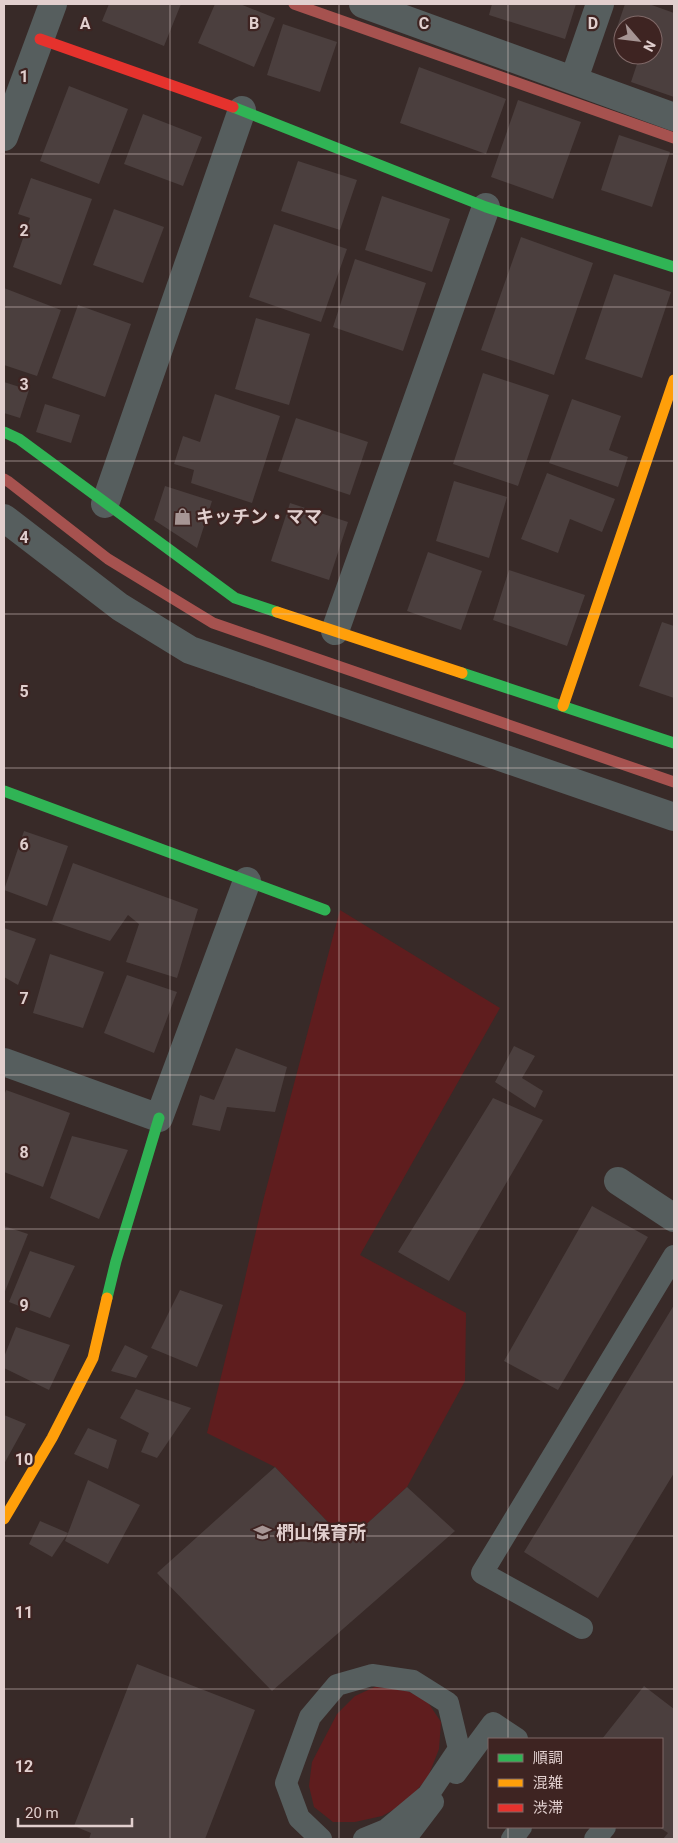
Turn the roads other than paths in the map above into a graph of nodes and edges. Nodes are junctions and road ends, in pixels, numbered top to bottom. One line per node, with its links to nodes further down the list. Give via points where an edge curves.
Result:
1 (52, 4): 4 (street)
2 (363, 4): 5 (street)
3 (600, 4): 5 (street)
4 (40, 39): 6 (street); 8 (street)
5 (574, 79): 7 (street)
6 (242, 110): 9 (street); 13 (street)
7 (674, 117)
8 (4, 137)
9 (486, 207): 10 (street); 15 (street)
10 (674, 267)
11 (674, 380): 16 (street)
12 (4, 432): 13 (street, via 19,439)
13 (105, 504): 15 (street, via 235,598)
14 (4, 518): 19 (street, via 120,607 190,650)
15 (335, 631): 16 (street)
16 (563, 706): 17 (street)
17 (674, 743)
18 (4, 791): 20 (street)
19 (674, 817)
20 (247, 881): 21 (street); 23 (street)
21 (325, 910)
22 (4, 1062): 23 (street)
23 (159, 1118): 27 (street, via 116,1261 93,1358 52,1438)
24 (618, 1181): 25 (street)
25 (674, 1218)
26 (674, 1256): 28 (lane, via 482,1573)
27 (4, 1519)
28 (582, 1628)
29 (516, 1738): 34 (lane, via 493,1723)
30 (521, 1828): 35 (lane)
31 (604, 1828): 36 (lane)
32 (321, 1839): 33 (lane, via 299,1818 286,1783 310,1717 337,1685 372,1675 413,1681 448,1703 458,1749 428,1795 386,1830)
33 (364, 1839)
34 (405, 1839)
35 (512, 1839)
36 (595, 1839)

